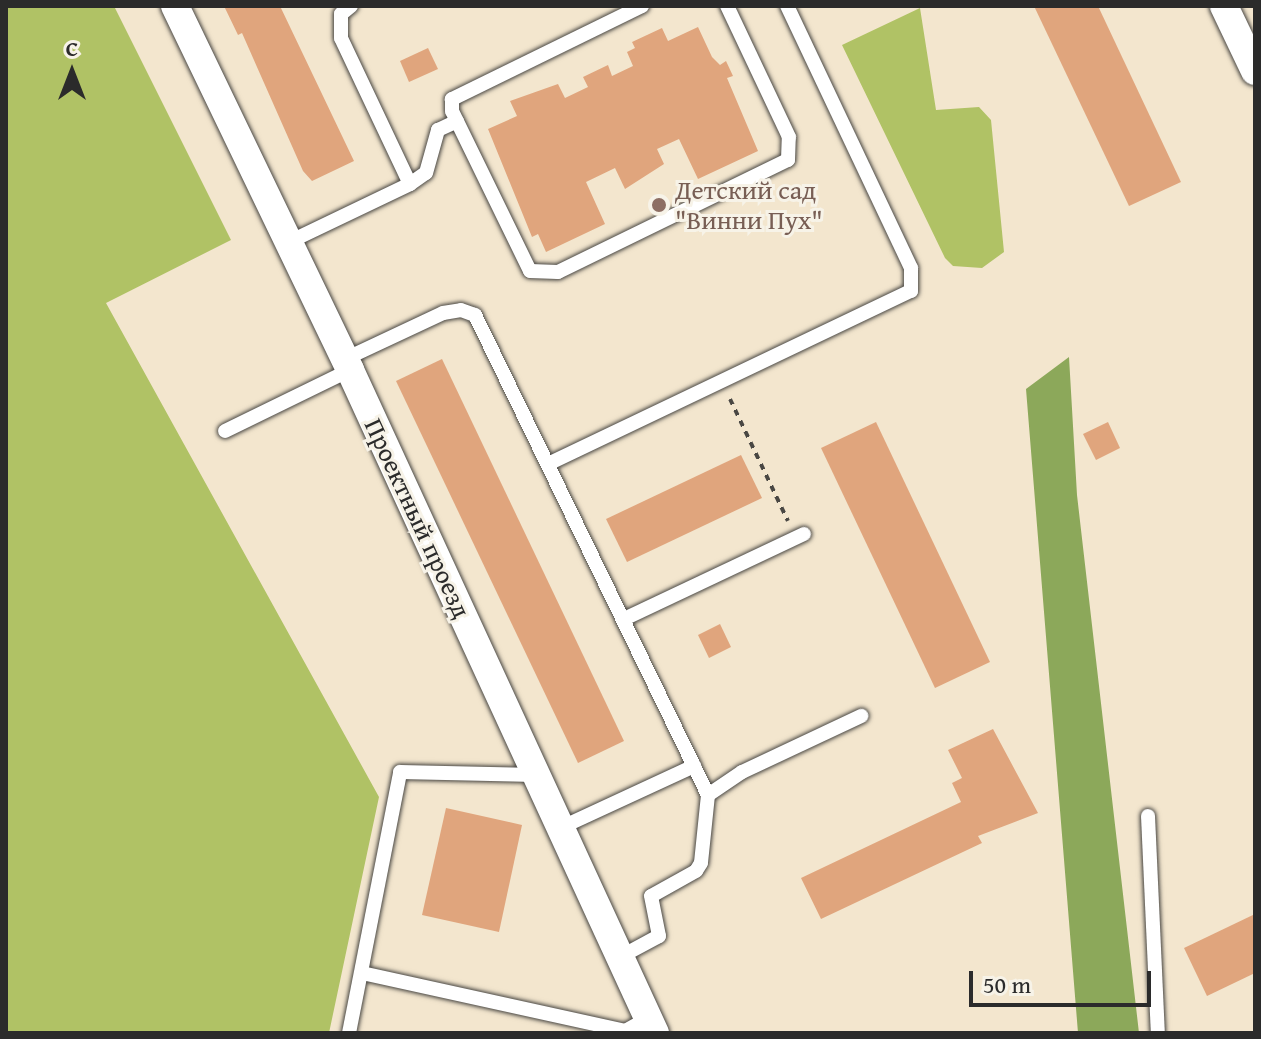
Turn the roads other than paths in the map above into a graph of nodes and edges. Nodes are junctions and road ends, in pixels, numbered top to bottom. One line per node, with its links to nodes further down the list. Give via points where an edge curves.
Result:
1 (175, 6): 10 (street, Проектный проезд)
2 (351, 6): 9 (lane, via 341,14 341,38)
3 (642, 6): 8 (lane, via 457,93 451,105)
4 (727, 6): 8 (lane, via 789,137 788,160 558,272 542,275 523,261)
5 (787, 6): 13 (lane, via 915,281 902,298)
6 (1224, 6): 7 (street)
7 (1255, 71)
8 (457, 121): 9 (lane, via 438,130 426,173)
9 (410, 184): 10 (lane)
10 (289, 242): 11 (street, Проектный проезд)
11 (348, 365): 12 (lane); 13 (lane, via 443,313 475,315); 18 (street, Проектный проезд)
12 (225, 431)
13 (550, 463): 15 (lane)
14 (800, 536): 15 (lane)
15 (624, 619): 17 (lane)
16 (861, 716): 19 (lane, via 742,772)
17 (694, 766): 19 (lane); 21 (lane)
18 (536, 775): 21 (street, Проектный проезд); 23 (lane, via 400,772)
19 (708, 795): 22 (lane, via 701,863 651,896 659,936)
20 (1148, 816): 26 (lane)
21 (560, 828): 22 (street, Проектный проезд)
22 (620, 957): 24 (street, Проектный проезд)
23 (362, 973): 24 (lane); 25 (lane)
24 (638, 1029)
25 (349, 1033)
26 (1158, 1033)

